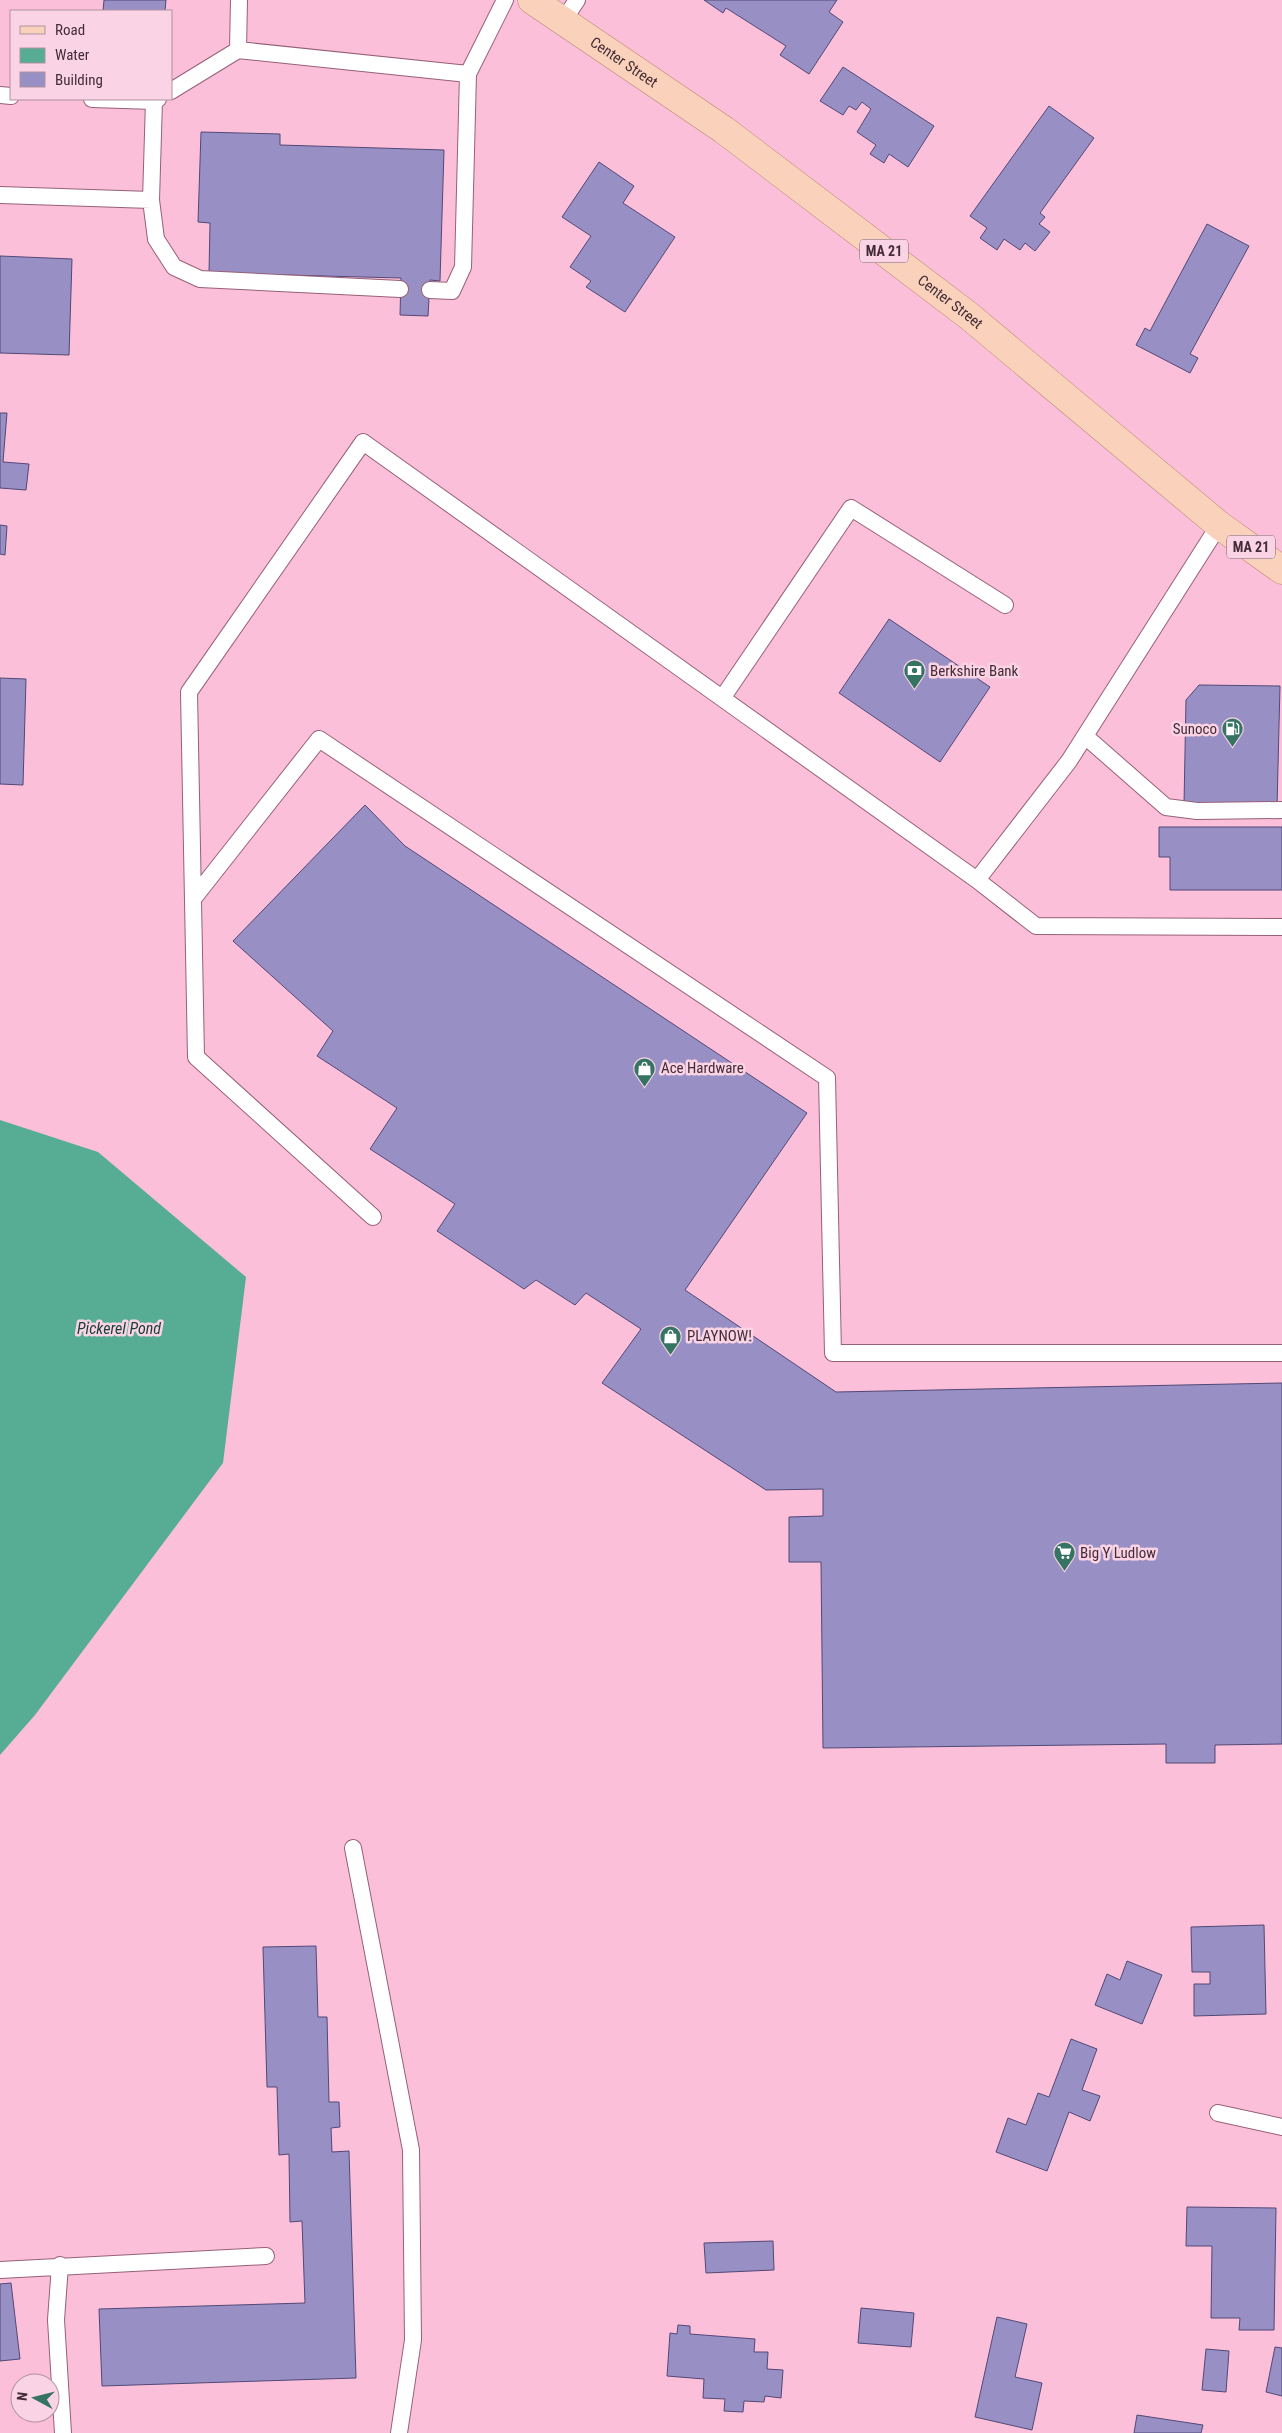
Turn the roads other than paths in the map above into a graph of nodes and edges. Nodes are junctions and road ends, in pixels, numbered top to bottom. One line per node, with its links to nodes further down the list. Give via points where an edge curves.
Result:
1 (238, 0): 5 (lane)
2 (505, 0): 6 (lane)
3 (532, 0): 4 (main road, Center Street / MA 21)
4 (570, 10): 13 (main road, Center Street / MA 21, via 968,316)
5 (238, 50): 6 (lane); 7 (lane)
6 (468, 74): 12 (lane, via 463,267 452,291)
7 (172, 90)
8 (156, 100): 10 (lane)
9 (0, 195): 10 (lane)
10 (151, 200): 11 (lane, via 156,239 174,267 200,279)
11 (400, 289)
12 (430, 290)
13 (1219, 525): 14 (main road, Center Street / MA 21); 17 (lane)
14 (1282, 570)
15 (1005, 604): 16 (lane, via 851,508)
16 (723, 696): 19 (lane); 20 (lane, via 363,442 189,692)
17 (1084, 736): 18 (lane, via 1166,807 1197,811); 19 (lane, via 1069,762)
18 (1282, 810)
19 (977, 880): 21 (lane, via 1036,926)
20 (193, 899): 22 (lane, via 196,1057); 23 (lane, via 319,738 827,1078 833,1352)
21 (1282, 927)
22 (373, 1217)
23 (1282, 1354)
24 (353, 1848): 31 (lane, via 411,2150 413,2340)
25 (1218, 2113): 26 (lane)
26 (1282, 2127)
27 (266, 2256): 28 (lane)
28 (60, 2265): 29 (lane); 30 (lane, via 56,2320)
29 (0, 2270)
30 (63, 2433)
31 (399, 2433)

